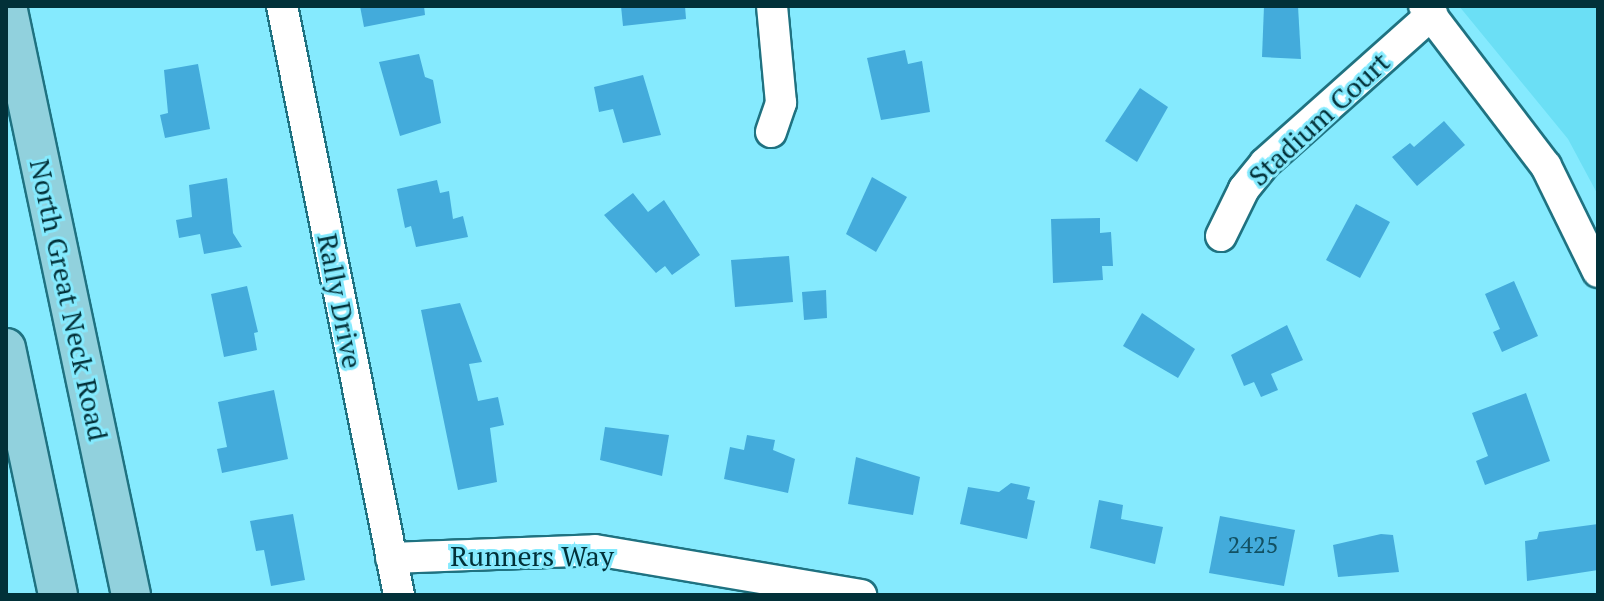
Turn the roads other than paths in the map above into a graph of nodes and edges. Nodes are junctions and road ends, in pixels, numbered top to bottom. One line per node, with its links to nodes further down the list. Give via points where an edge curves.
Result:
1 (7, 6): 11 (main road, North Great Neck Road)
2 (282, 6): 9 (street, Rally Drive)
3 (772, 6): 5 (street, via 781,103)
4 (1428, 10): 6 (street, Stadium Court, via 1265,163 1244,189); 7 (street, via 1546,166)
5 (771, 132)
6 (1221, 236)
7 (1598, 272)
8 (6, 348): 10 (main road)
9 (391, 558): 12 (street, Rally Drive); 13 (street, Runners Way, via 595,550)
10 (58, 595)
11 (131, 595)
12 (399, 595)
13 (861, 595)

